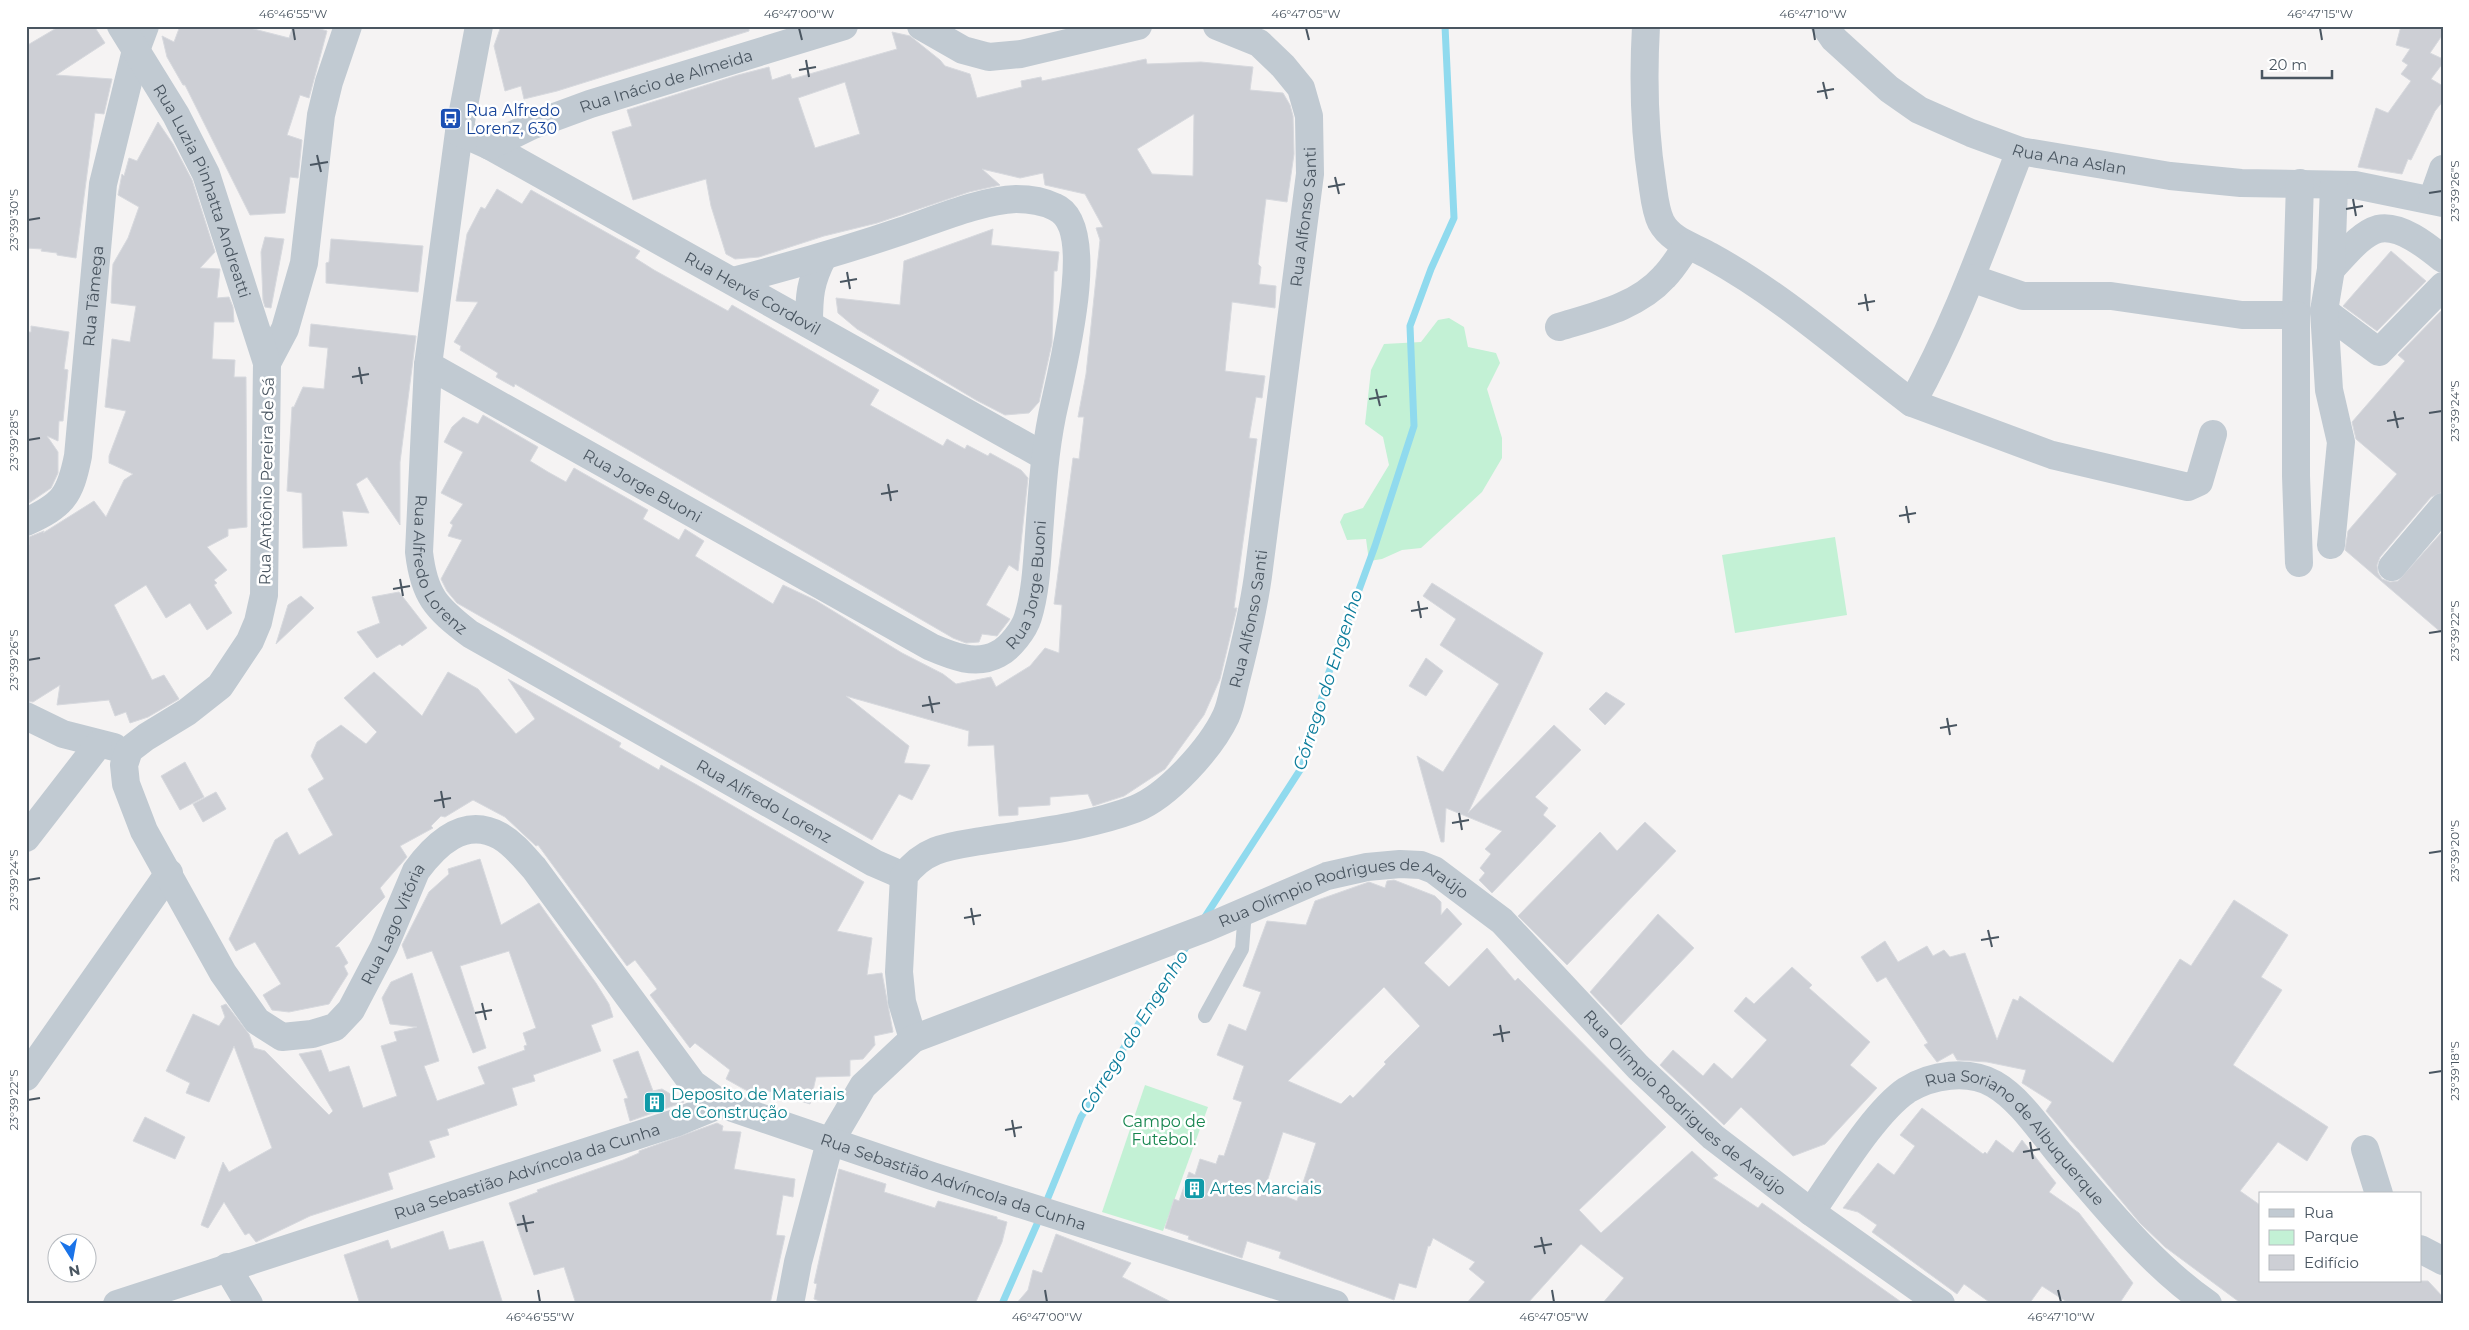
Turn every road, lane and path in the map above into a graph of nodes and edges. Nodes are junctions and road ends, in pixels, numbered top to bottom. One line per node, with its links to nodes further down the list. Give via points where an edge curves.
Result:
1 (121, 26): 10 (street, Rua Luzia Pinhatta Andreatti)
2 (348, 26): 29 (street, Rua Antônio Pereira de Sá, via 321,115 304,264 285,329)
3 (479, 26): 11 (street, Rua Alfredo Lorenz)
4 (844, 26): 12 (street, Rua Inácio de Almeida, via 590,104 532,125)
5 (921, 26): 6 (street, via 963,50 989,57 1021,54)
6 (1138, 26)
7 (1217, 26): 44 (street, Rua Alfonso Santi, via 1259,43 1301,88 1309,116 1310,174 1250,630 1226,716 1191,766 1165,792 1137,808 1094,822 930,852 913,864)
8 (1646, 26): 18 (street, via 1644,108 1652,177 1662,223 1672,236)
9 (1825, 26): 13 (street, Rua Ana Aslan, via 1854,58 1919,110)
10 (140, 38): 29 (street, Rua Luzia Pinhatta Andreatti, via 206,174); 35 (street, Rua Tâmega, via 103,184 74,478 65,498)
11 (459, 132): 12 (street, Rua Hervé Cordovil); 30 (street, Rua Alfredo Lorenz)
12 (490, 146): 23 (street, Rua Hervé Cordovil)
13 (2020, 150): 15 (street, Rua Ana Aslan, via 2170,176 2241,183); 22 (street)
14 (2443, 169): 17 (street)
15 (2300, 183): 16 (street, Rua Ana Aslan); 26 (street)
16 (2344, 185): 17 (street, Rua Ana Aslan); 21 (street)
17 (2438, 202)
18 (1687, 246): 28 (street, via 1665,276 1645,294 1611,310); 31 (street, via 1709,255 1758,285)
19 (823, 257): 23 (street, Rua Jorge Buoni); 27 (street, via 809,290); 33 (street, Rua Jorge Buoni, via 970,208 1014,199 1035,200 1057,207 1070,220 1076,243 1078,274)
20 (2443, 259): 21 (street, via 2417,238 2378,229 2362,238)
21 (2331, 269): 25 (street)
22 (1971, 278): 26 (street, via 2023,296 2111,296 2242,315); 31 (street)
23 (733, 281): 27 (street, Rua Hervé Cordovil)
24 (2443, 286): 25 (street, via 2379,352)
25 (2324, 311): 36 (street, via 2329,390 2341,442)
26 (2296, 316): 37 (street)
27 (809, 324): 33 (street, Rua Hervé Cordovil)
28 (1559, 327)
29 (267, 363): 41 (street, Rua Antônio Pereira de Sá, via 264,595 258,622 250,642 220,686)
30 (428, 365): 33 (street, Rua Jorge Buoni, via 931,647 962,659 1000,654 1028,619 1036,576); 44 (street, Rua Alfredo Lorenz, via 418,552 427,591 442,612 470,634 874,863)
31 (1912, 403): 32 (street, via 2052,455 2188,487 2198,482)
32 (2212, 434)
33 (1044, 456)
34 (2443, 507): 38 (street)
35 (26, 522)
36 (2331, 545)
37 (2299, 563)
38 (2392, 567)
39 (26, 716): 40 (street)
40 (98, 745): 41 (street); 42 (street)
41 (129, 750): 43 (street, Rua Lago Vitória, via 124,765 126,784 144,831)
42 (26, 838)
43 (169, 873): 48 (street); 49 (street, Rua Lago Vitória, via 223,973 257,1021 282,1037 312,1034 334,1027 351,1010 384,947 416,872 437,844 467,831 481,830 500,836 534,868 693,1084)
44 (904, 876): 47 (street, via 899,972 902,1002)
45 (1245, 912): 46 (lane, via 1242,949); 47 (street, Rua Olímpio Rodrigues de Araújo); 53 (street, Rua Olímpio Rodrigues de Araújo, via 1327,876 1367,867 1400,864 1434,870 1502,920 1638,1067 1713,1137)
46 (1205, 1016)
47 (913, 1040): 50 (street, Rua Olímpio Rodrigues de Araújo, via 864,1086)
48 (26, 1077)
49 (721, 1104): 50 (street, Rua Sebastião Advíncola da Cunha); 56 (street, Rua Sebastião Advíncola da Cunha, via 675,1123)
50 (830, 1142): 57 (street, Rua Sebastião Advíncola da Cunha, via 1015,1201); 60 (street, Rua Olímpio Rodrigues de Araújo, via 800,1253)
51 (2365, 1149): 52 (street)
52 (2378, 1192)
53 (1811, 1212): 62 (street, Rua Olímpio Rodrigues de Araújo); 63 (street, Rua Soriano de Albuquerque, via 1872,1126 1906,1091 1926,1081 1972,1076 1994,1084 2020,1107 2112,1216 2153,1259)
54 (2422, 1251): 55 (street)
55 (2443, 1261)
56 (227, 1267): 58 (street, Rua Sebastião Advíncola da Cunha); 59 (street)
57 (1287, 1296): 61 (street, Rua Sebastião Advíncola da Cunha)
58 (117, 1304)
59 (249, 1304)
60 (790, 1304)
61 (1334, 1304)
62 (1941, 1304)
63 (2208, 1304)

